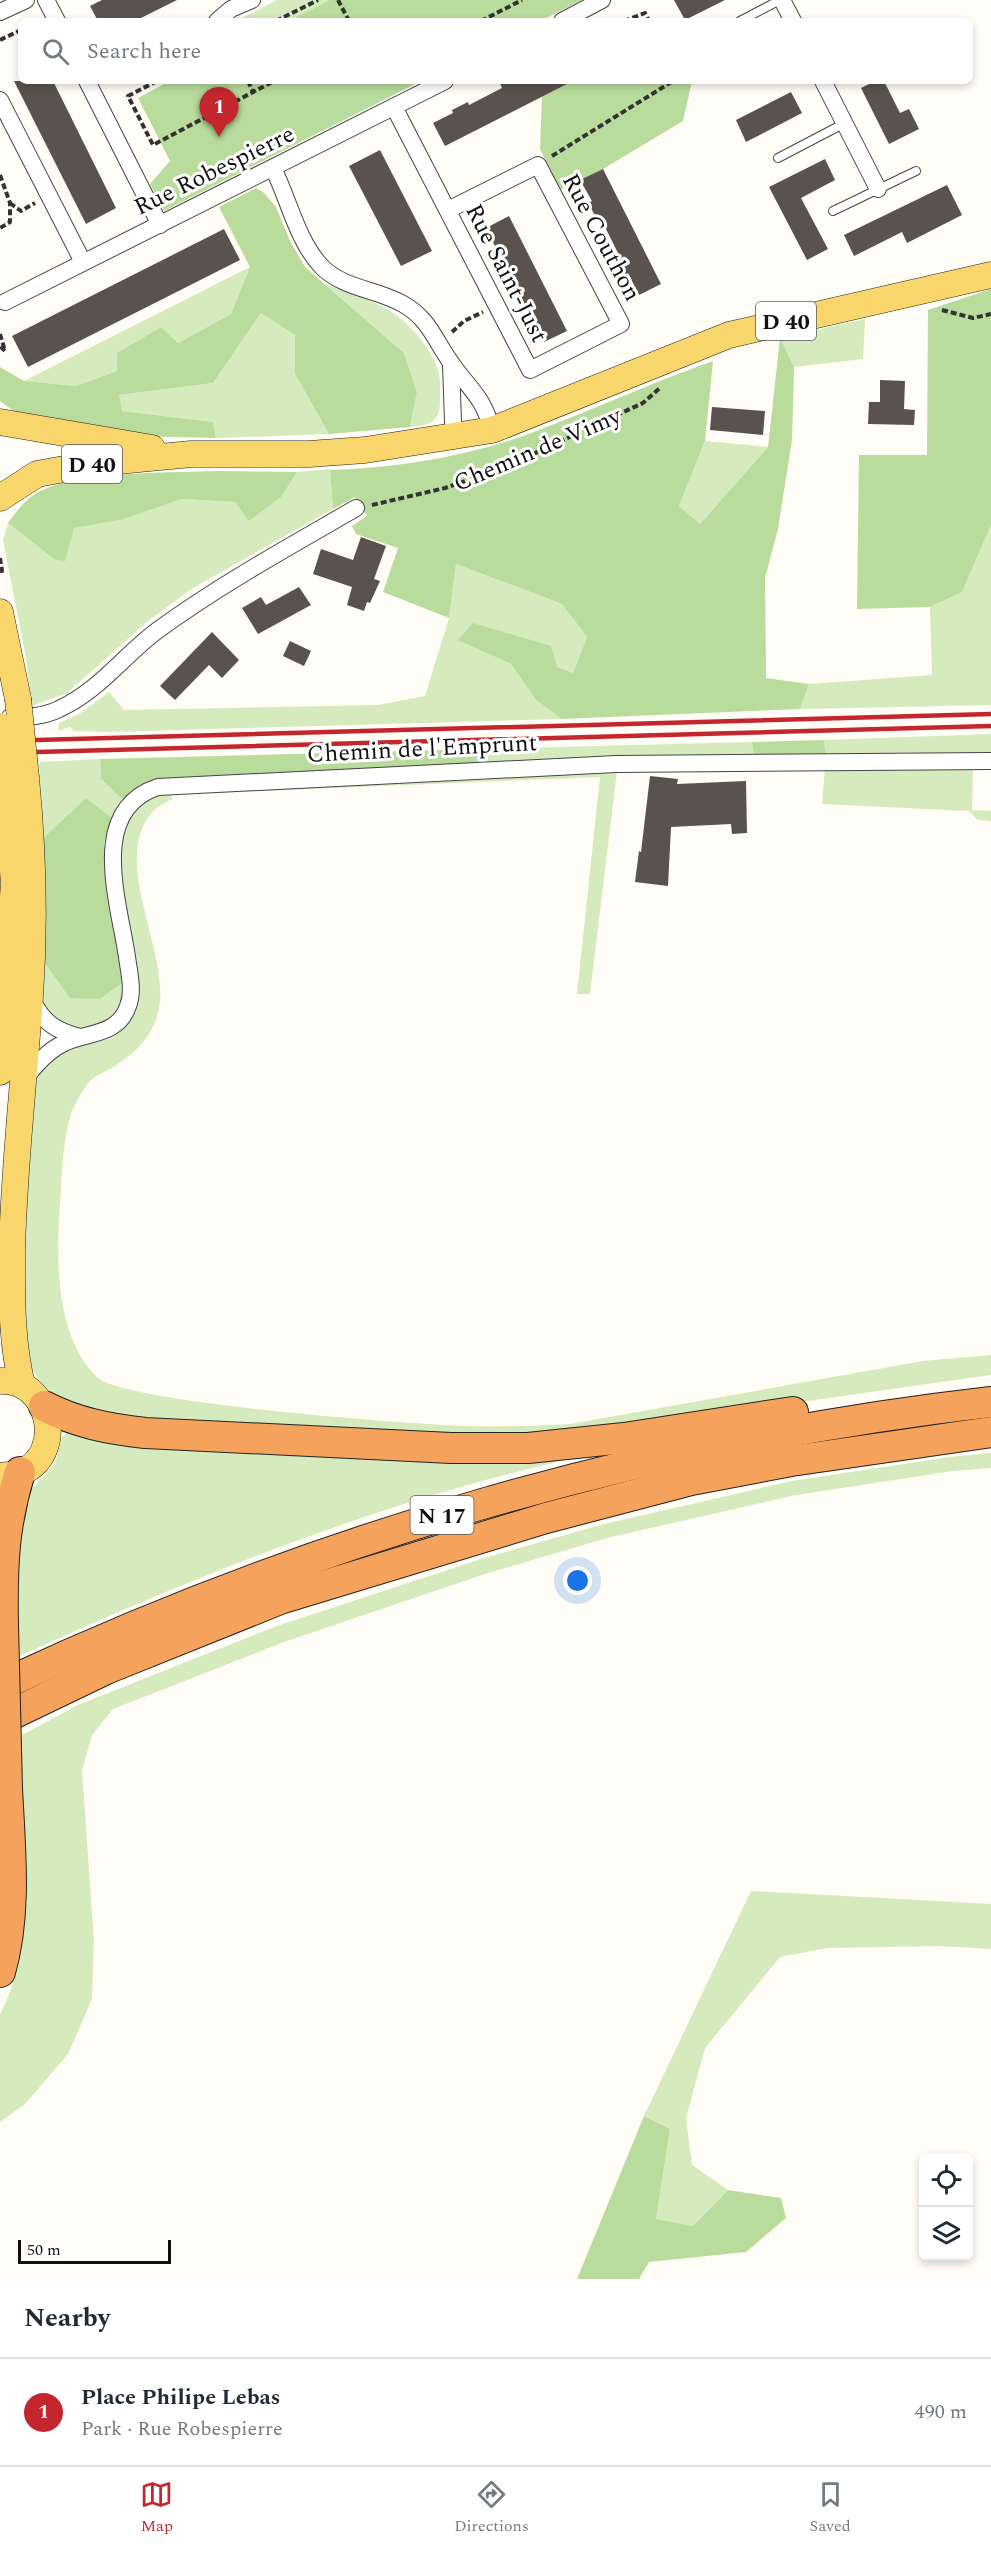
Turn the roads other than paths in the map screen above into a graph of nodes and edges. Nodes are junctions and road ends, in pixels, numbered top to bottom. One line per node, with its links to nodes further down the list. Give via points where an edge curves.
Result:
1 (26, 0): 6 (street)
2 (46, 0): 7 (street)
3 (252, 0): 8 (street)
4 (602, 0): 9 (street)
5 (781, 0): 10 (lane); 11 (street)
6 (0, 12)
7 (55, 18)
8 (220, 18)
9 (568, 18)
10 (746, 18)
11 (791, 18)
12 (93, 84): 24 (street)
13 (439, 84): 16 (street, Rue Robespierre)
14 (825, 84): 17 (street)
15 (0, 100): 25 (street)
16 (394, 107): 19 (street, Rue Robespierre); 22 (street, Rue Saint-Just)
17 (845, 123): 18 (lane); 21 (street)
18 (778, 158)
19 (273, 168): 24 (street, Rue Robespierre); 29 (street, via 304,241 322,266 345,284 405,305 427,324)
20 (916, 171): 21 (lane)
21 (878, 189): 23 (lane)
22 (448, 210): 28 (street, Rue Couthon, via 538,165); 28 (street, Rue Saint-Just, via 530,370)
23 (833, 211)
24 (160, 225): 25 (street, Rue Robespierre)
25 (83, 262): 27 (street, Rue Robespierre)
26 (991, 275): 31 (main road, Chemin de Vimy / D 40, via 729,335)
27 (5, 302)
28 (621, 324)
29 (451, 364): 31 (street, via 486,409); 32 (street)
30 (0, 422): 33 (main road, D 40)
31 (492, 430): 32 (main road, Chemin de Vimy / D 40)
32 (457, 437): 33 (main road, D 40, via 309,454)
33 (191, 454): 34 (main road, D 40, via 98,463 37,474)
34 (0, 498)
35 (356, 508): 37 (street, via 242,574 156,631 83,696 59,710 33,717)
36 (0, 612): 40 (main road, bridge, via 18,699)
37 (0, 717)
38 (0, 726): 40 (main road, bridge)
39 (991, 761): 43 (street, Chemin de l'Emprunt, via 616,764 158,787 136,798 113,836 114,871 130,975 128,1007 112,1027)
40 (16, 778): 41 (main road, via 14,883); 42 (main road, via 33,880)
41 (5, 969): 44 (main road)
42 (30, 995): 43 (street, via 47,1023); 44 (main road)
43 (80, 1037): 44 (street, Chemin de l'Emprunt, via 52,1050)
44 (11, 1078): 45 (main road, via 14,1345)
45 (11, 1383): 47 (main road, via 31,1391)
46 (991, 1402): 48 (highway, N 17)
47 (44, 1406): 48 (highway, via 69,1419 101,1428 146,1433 451,1448 528,1448 624,1438 862,1402); 50 (main road, via 48,1421 45,1444 33,1464)
48 (904, 1414): 53 (highway, N 17, via 685,1453 539,1486 385,1532 272,1571 97,1640)
49 (991, 1432): 52 (highway, N 17, via 691,1480 546,1518 280,1599)
50 (10, 1474): 51 (highway, via 11,1500)
51 (1, 1556): 56 (highway, bridge, via 11,1882)
52 (106, 1669): 54 (highway, N 17); 55 (highway, via 71,1702)
53 (0, 1686)
54 (0, 1720)
55 (0, 1739)
56 (0, 1972)

